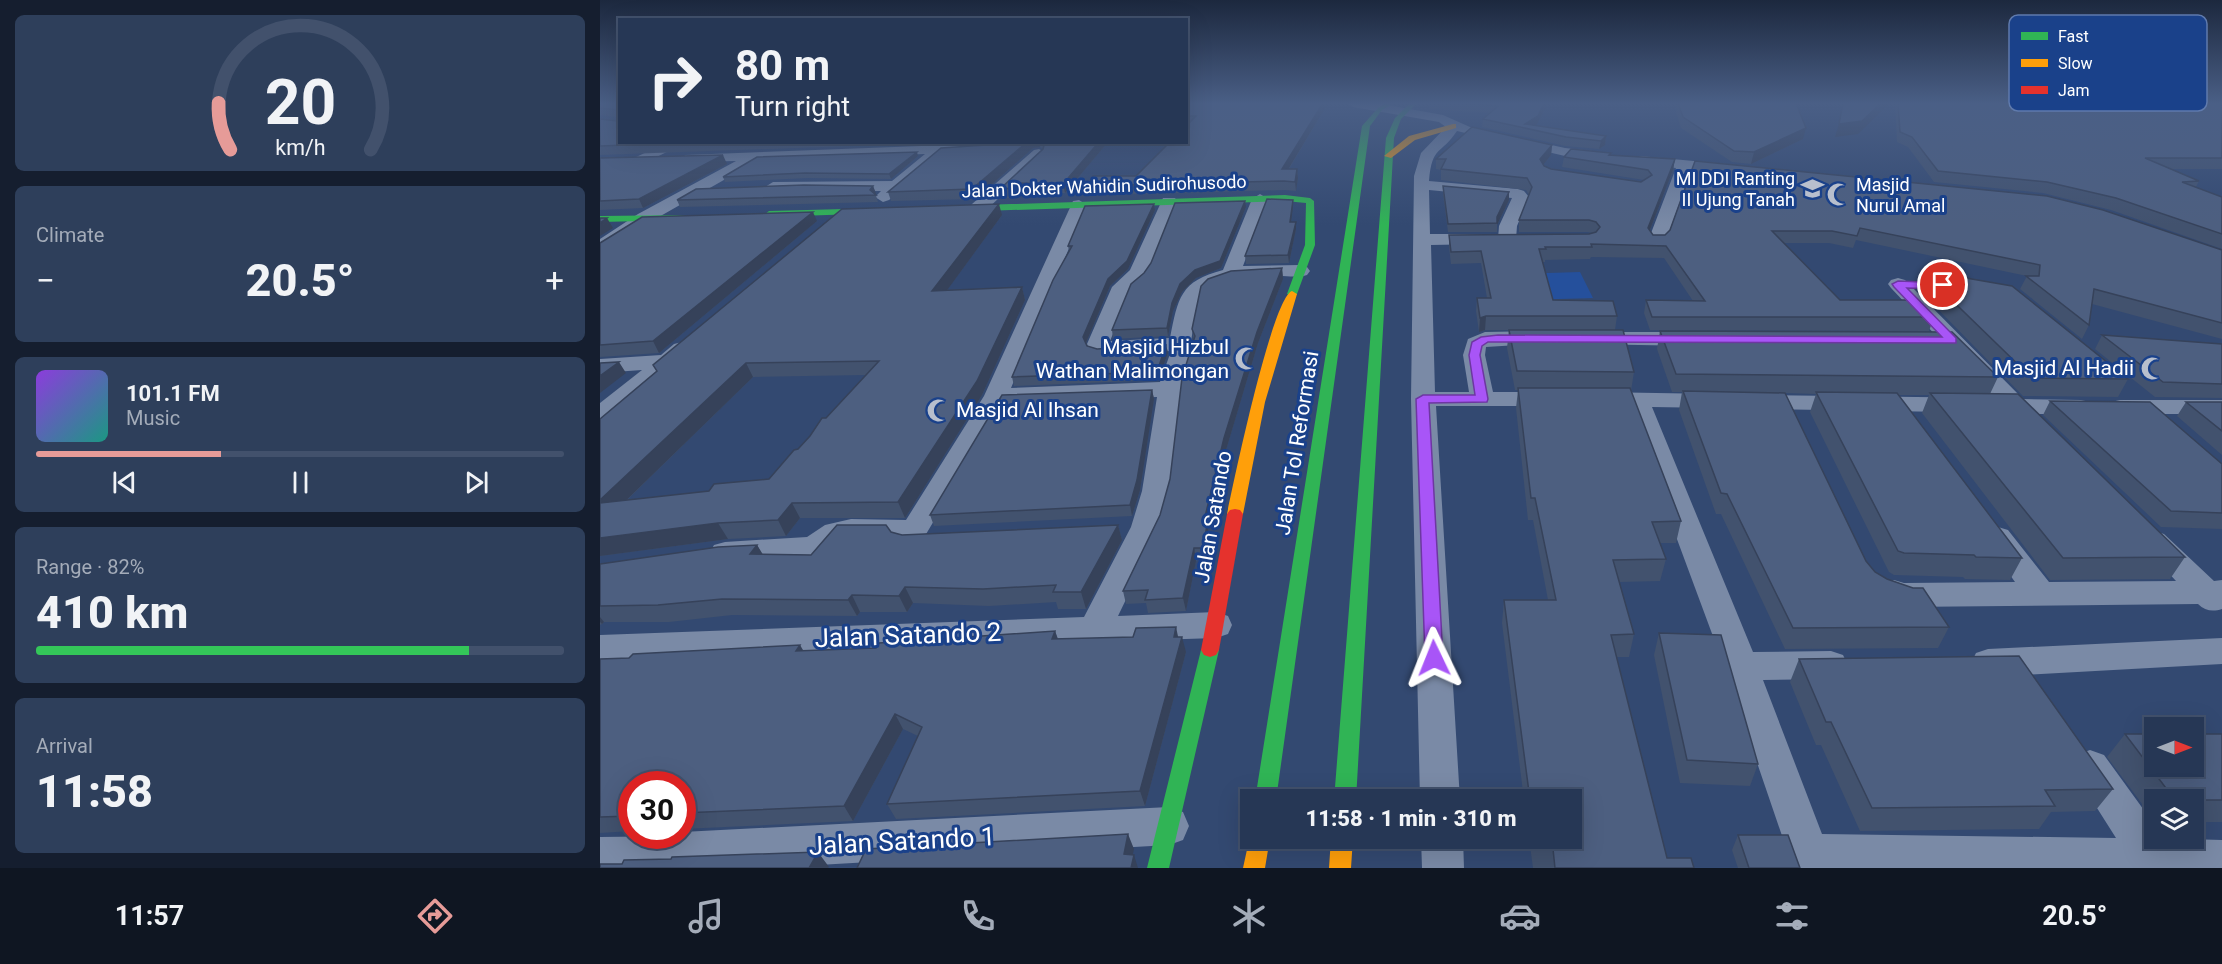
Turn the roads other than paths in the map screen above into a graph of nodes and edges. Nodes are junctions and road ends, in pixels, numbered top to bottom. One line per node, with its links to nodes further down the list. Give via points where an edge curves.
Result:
1 (677, 144): 14 (street)
2 (777, 144): 12 (street)
3 (1363, 144): 88 (main road, Jalan Tol Reformasi)
4 (1390, 144): 13 (main road)
5 (1405, 144): 13 (main road)
6 (1438, 144): 22 (street, via 1426,156)
7 (1528, 144): 10 (street)
8 (940, 148): 9 (street); 12 (street); 18 (street)
9 (983, 148)
10 (1565, 152): 16 (street); 17 (street)
11 (1039, 153): 31 (street)
12 (756, 156): 14 (street); 26 (street)
13 (1388, 156): 89 (main road)
14 (644, 160): 15 (street); 21 (street)
15 (611, 161)
16 (1554, 164)
17 (1685, 165): 20 (street); 44 (street)
18 (916, 168): 19 (street); 23 (street)
19 (943, 169)
20 (1743, 171)
21 (600, 180)
22 (1421, 185): 41 (street, via 1518,194 1521,197 1508,226); 43 (street)
23 (895, 186): 24 (street); 35 (street)
24 (758, 188)
25 (727, 189): 26 (street)
26 (695, 190): 38 (street)
27 (1285, 198): 28 (main road, Jalan Dokter Wahidin Sudirohusodo); 46 (main road, Jalan Satando, via 1310,201 1310,245)
28 (1260, 199): 29 (main road, Jalan Dokter Wahidin Sudirohusodo); 47 (street)
29 (1168, 201): 30 (main road, Jalan Dokter Wahidin Sudirohusodo); 51 (street, via 1140,270 1122,287 1098,344 1099,348)
30 (1079, 205): 31 (main road, Jalan Dokter Wahidin Sudirohusodo); 56 (street)
31 (978, 208): 32 (main road, Jalan Dokter Wahidin Sudirohusodo)
32 (945, 209)
33 (900, 211): 35 (main road)
34 (842, 212): 35 (main road); 36 (main road); 40 (street)
35 (864, 212)
36 (760, 215)
37 (702, 216): 38 (main road)
38 (644, 218): 39 (main road); 45 (street)
39 (600, 219)
40 (817, 234)
41 (1508, 239): 42 (street); 43 (street)
42 (1529, 239)
43 (1421, 240): 57 (street)
44 (1657, 241)
45 (600, 247)
46 (1300, 271): 47 (street); 80 (main road, Jalan Satando, via 1274,344 1245,451)
47 (1231, 273): 51 (street, via 1195,290)
48 (1933, 285): 62 (street, via 1898,284 1940,340)
49 (701, 333): 52 (street)
50 (1713, 339): 58 (street, via 1485,339 1476,344 1474,355)
51 (1180, 344): 55 (street, via 1184,346)
52 (666, 361): 53 (street); 65 (street)
53 (600, 366)
54 (2124, 386): 63 (street)
55 (1170, 388): 56 (street); 71 (street, via 1156,491)
56 (996, 396): 74 (street)
57 (1423, 399): 58 (street); 90 (street)
58 (1482, 399): 59 (street)
59 (1637, 399): 60 (street); 86 (street)
60 (1790, 403): 61 (street); 69 (street)
61 (1899, 405): 62 (street); 68 (street)
62 (2016, 406): 63 (street); 67 (street)
63 (2149, 407): 64 (street); 66 (street)
64 (2222, 407)
65 (600, 415)
66 (2173, 429)
67 (2041, 430)
68 (1920, 433)
69 (1805, 435)
70 (1984, 518): 78 (street)
71 (1146, 527): 73 (street); 81 (street)
72 (2140, 528): 79 (street)
73 (1111, 529)
74 (912, 535): 75 (street); 76 (street, via 845,530 833,532 811,547)
75 (945, 538)
76 (701, 555)
77 (1870, 571): 78 (street, via 1884,588 1904,595)
78 (2041, 594): 79 (street)
79 (2217, 597)
80 (1216, 625): 81 (street, Jalan Satando 2); 91 (main road, Jalan Satando)
81 (1094, 630): 82 (street, Jalan Satando 2)
82 (600, 648)
83 (2222, 651): 84 (street, via 2026,676)
84 (1955, 664)
85 (1860, 665): 86 (street)
86 (1742, 666): 97 (street)
87 (2069, 737): 96 (street)
88 (1267, 789)
89 (1346, 789)
90 (1440, 789)
91 (1168, 826): 95 (street, Jalan Satando 1); 99 (main road, Jalan Satando)
92 (1257, 849): 100 (main road)
93 (1341, 849): 101 (main road)
94 (1442, 849): 102 (street)
95 (600, 857)
96 (2155, 860): 97 (street); 98 (street)
97 (1812, 861)
98 (2222, 861)
99 (1158, 868)
100 (1254, 868)
101 (1340, 868)
102 (1443, 868)

